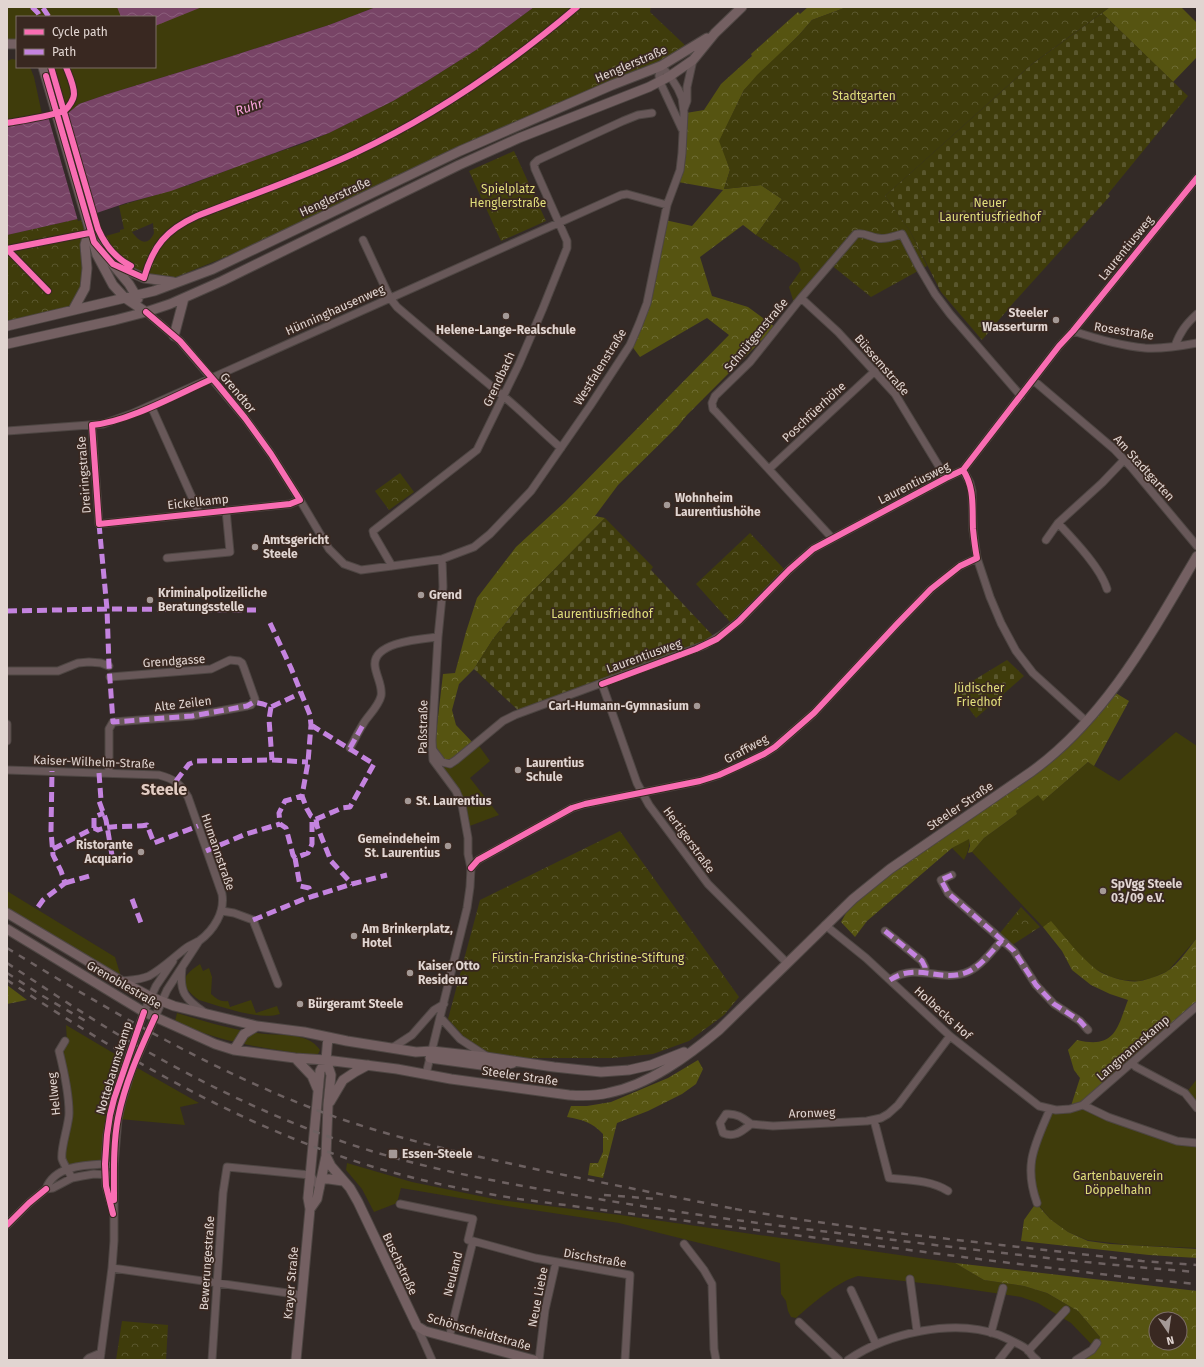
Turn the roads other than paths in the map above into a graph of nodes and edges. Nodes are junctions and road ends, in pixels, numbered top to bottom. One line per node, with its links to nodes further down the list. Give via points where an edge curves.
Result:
1 (742, 7): 2 (main road)
2 (715, 33): 3 (main road); 4 (main road, Henglerstraße)
3 (693, 60): 6 (main road); 10 (street, Westfalenstraße)
4 (661, 66): 6 (street, Westfalenstraße); 7 (street); 20 (main road, Henglerstraße, via 460,151 213,269)
5 (45, 73): 16 (main road)
6 (670, 76): 7 (main road); 10 (street, Westfalenstraße, via 678,89)
7 (660, 82): 8 (main road); 9 (street)
8 (649, 87): 9 (street); 22 (main road, via 519,138 459,165)
9 (663, 91): 12 (street)
10 (684, 109): 12 (street, Westfalenstraße)
11 (652, 113): 15 (street, Grendbach, via 623,121 534,164)
12 (683, 131): 14 (street, Westfalenstraße, via 680,170)
13 (1197, 178): 31 (street, Laurentiusweg)
14 (667, 205): 15 (street, Hünninghausenweg, via 627,194); 44 (street, Westfalenstraße, via 647,303 640,324 627,349)
15 (559, 223): 23 (street, Hünninghausenweg); 39 (street, Grendbach, via 567,241 567,248)
16 (88, 225): 18 (main road); 26 (main road, via 85,245 85,288)
17 (363, 240): 23 (street)
18 (94, 242): 19 (main road); 21 (main road, via 93,246 102,266 113,285)
19 (113, 264): 20 (main road, via 144,278); 25 (main road, via 129,284)
20 (177, 283): 25 (main road, Henglerstraße)
21 (125, 298): 25 (main road, Henglerstraße); 26 (main road, Henglerstraße)
22 (184, 298): 27 (main road); 32 (main road)
23 (390, 298): 37 (street, Hünninghausenweg); 39 (street, via 403,312)
24 (801, 298): 36 (street, Büssemstraße); 40 (street, Schnütgenstraße, via 856,234 879,239 902,234 939,299); 46 (street, Schnütgenstraße, via 750,362 715,396 712,403 713,409)
25 (135, 300): 27 (main road); 29 (main road)
26 (73, 310): 30 (main road, Henglerstraße)
27 (146, 312): 29 (main road); 32 (street, Grendtor)
28 (1197, 314): 35 (street, via 1185,325)
29 (126, 317): 34 (main road)
30 (7, 326)
31 (1072, 331): 35 (street, Rosestraße, via 1145,348); 38 (street, Laurentiusweg)
32 (174, 336): 37 (street, Grendtor)
33 (1197, 343): 35 (street, Rosestraße)
34 (7, 344)
35 (1175, 346)
36 (875, 371): 46 (street, Poschfüerhöhe); 48 (street, Büssemstraße, via 895,394)
37 (212, 379): 41 (street, Hünninghausenweg); 49 (street, Grendtor, via 245,418)
38 (1033, 380): 40 (street, Laurentiusweg); 45 (street, Am Stadtgarten, via 1105,440)
39 (504, 396): 44 (street); 61 (street, Grendbach, via 476,450 373,531)
40 (1020, 396): 47 (street, Laurentiusweg)
41 (150, 406): 42 (street, Hünninghausenweg, via 103,424); 51 (street)
42 (92, 424): 43 (street, Hünninghausenweg); 53 (street, Dreiringstraße)
43 (7, 431)
44 (561, 448): 59 (street, Westfalenstraße, via 531,490 490,534 474,547)
45 (1124, 460): 52 (street); 56 (street, Am Stadtgarten)
46 (769, 469): 54 (street, Schnütgenstraße)
47 (963, 470): 48 (street, Laurentiusweg); 58 (street, via 972,491)
48 (946, 478): 54 (street, Laurentiusweg)
49 (300, 500): 50 (street, Eickelkamp, via 290,504); 61 (street, Grendtor, via 329,549 344,564 361,570)
50 (226, 510): 51 (street, Eickelkamp); 57 (street, Eickelkamp, via 230,552)
51 (199, 513): 53 (street, Eickelkamp)
52 (1058, 523): 55 (street); 62 (street, via 1104,578)
53 (99, 524)
54 (832, 538): 67 (street, Laurentiusweg, via 806,554 739,621 716,639)
55 (1046, 540)
56 (1197, 546)
57 (167, 558)
58 (976, 558): 69 (street, via 995,610 1016,651 1033,672); 77 (street, Graffweg, via 960,566 931,589 814,713 775,747 719,775 694,783)
59 (442, 559): 61 (street, Grendtor); 63 (street, Paßstraße, via 443,587)
60 (1196, 559): 69 (main road, Steeler Straße, via 1120,680)
61 (392, 566)
62 (1107, 589)
63 (438, 637): 72 (street, via 409,641 380,651 374,664 382,693); 73 (street, Paßstraße)
64 (109, 666): 65 (street, via 89,662 78,663 58,671)
65 (7, 671)
66 (110, 677): 68 (street, Grendgasse, via 211,669 226,661 235,660 242,663 254,695)
67 (602, 684): 73 (street, Laurentiusweg, via 509,718 450,764 442,762); 77 (street, Hertigerstraße)
68 (254, 702): 75 (street, Alte Zeilen, via 247,706 192,716 113,722 109,729)
69 (1087, 722): 82 (main road, Steeler Straße, via 1052,758 890,869)
70 (7, 724): 71 (street)
71 (7, 741)
72 (350, 748)
73 (433, 750): 78 (street, Paßstraße, via 435,763 456,791 462,805)
74 (8, 768): 75 (street, Kaiser-Wilhelm-Straße)
75 (110, 773): 76 (street, Kaiser-Wilhelm-Straße, via 159,775)
76 (176, 781): 80 (street, Humannstraße, via 183,788 195,816 222,894)
77 (642, 792): 78 (street, Graffweg, via 572,808 478,860); 88 (street, Hertigerstraße, via 708,884)
78 (471, 868): 96 (street, Paßstraße, via 467,908)
79 (952, 875): 86 (street, via 941,880 948,893)
80 (222, 911): 85 (street, via 208,932); 93 (street, via 253,920)
81 (7, 913): 92 (main road, Grenoblestraße)
82 (825, 925): 88 (main road, Steeler Straße); 91 (street, Holbecks Hof)
83 (7, 929): 98 (main road, Grenoblestraße)
84 (885, 930): 90 (street, via 922,961)
85 (199, 940): 87 (street); 89 (street, Nottebaumskamp)
86 (1002, 940): 90 (street, via 978,965 966,973); 103 (street, via 1014,951 1036,985 1054,1004 1080,1021)
87 (176, 957): 92 (street, via 148,976); 94 (street, Nottebaumskamp)
88 (787, 963): 107 (main road, Steeler Straße, via 719,1030)
89 (182, 966): 95 (street, Nottebaumskamp); 99 (street, Grenoblestraße, via 180,983 184,994 194,1005)
90 (924, 973): 91 (street, via 899,974)
91 (890, 980): 104 (street, Holbecks Hof)
92 (121, 981): 94 (main road, Grenoblestraße)
93 (274, 982)
94 (151, 997): 95 (main road, Grenoblestraße); 98 (street, Nottebaumskamp)
95 (162, 1001): 99 (main road, Grenoblestraße); 100 (street, Nottebaumskamp)
96 (444, 1004): 101 (street, Paßstraße); 108 (street, via 434,1010 412,1035)
97 (1197, 1006): 115 (street, Langmannskamp)
98 (144, 1012): 100 (main road, Grenoblestraße); 128 (street, Nottebaumskamp, via 114,1099)
99 (208, 1014): 102 (main road, Grenoblestraße)
100 (154, 1017): 109 (main road, Grenoblestraße); 129 (street, Nottebaumskamp, via 132,1069 122,1101)
101 (440, 1017): 110 (street, Paßstraße); 111 (street, Steeler Straße, via 460,1039)
102 (258, 1026): 105 (main road, Grenoblestraße); 109 (main road, via 244,1034)
103 (1088, 1030)
104 (950, 1036): 122 (street, Holbecks Hof, via 1039,1106); 123 (street, Aronweg, via 898,1105 888,1114)
105 (328, 1037): 108 (main road, Steeler Straße); 113 (main road, Krayer Straße)
106 (65, 1041): 130 (street, Hellweg, via 59,1051 68,1098 69,1114 62,1154)
107 (700, 1045): 114 (main road, Steeler Straße, via 651,1065 629,1070 601,1072); 117 (main road, Steeler Straße, via 666,1069 639,1083 609,1093 586,1096)
108 (392, 1048): 110 (main road, Steeler Straße)
109 (234, 1050): 112 (main road, Grenoblestraße)
110 (431, 1054): 111 (main road, Steeler Straße); 114 (main road, via 496,1067); 117 (street, Paßstraße)
111 (486, 1056): 114 (main road, Steeler Straße)
112 (295, 1058): 113 (main road, Grenoblestraße); 118 (main road, Krayer Straße, via 312,1076)
113 (326, 1060): 116 (main road, Steeler Straße); 118 (main road, Krayer Straße, via 320,1071); 119 (main road, Krayer Straße, via 331,1075)
114 (519, 1062)
115 (1132, 1063): 120 (street, Langmannskamp); 121 (street, via 1185,1093)
116 (368, 1065): 117 (main road, Steeler Straße); 119 (main road, Krayer Straße, via 343,1080)
117 (426, 1074)
118 (318, 1093): 127 (main road, Krayer Straße)
119 (328, 1105): 126 (main road, Krayer Straße)
120 (1083, 1105): 122 (street, Holbecks Hof, via 1070,1109); 125 (street, via 1108,1117 1177,1141)
121 (1197, 1108)
122 (1050, 1109): 140 (street, via 1035,1144 1030,1165 1032,1189)
123 (874, 1120): 124 (street, Aronweg, via 773,1126); 139 (street, via 889,1178 929,1183)
124 (751, 1124)
125 (1197, 1143)
126 (326, 1156): 135 (main road, Krayer Straße); 136 (main road, Buschstraße)
127 (312, 1161): 133 (main road, Krayer Straße); 135 (main road)
128 (105, 1164): 129 (street); 130 (street); 131 (street, Nottebaumskamp)
129 (114, 1167): 132 (street, Nottebaumskamp)
130 (67, 1169): 134 (street, Hellweg); 138 (street, via 48,1182)
131 (106, 1175): 132 (street); 134 (street, via 94,1174); 143 (street, Nottebaumskamp)
132 (114, 1175): 143 (street, Nottebaumskamp)
133 (310, 1176): 137 (street); 142 (main road, Krayer Straße); 150 (street, Bewerungestraße, via 228,1168 223,1193)
134 (72, 1178): 138 (street)
135 (322, 1178): 136 (main road); 137 (main road, Krayer Straße)
136 (343, 1181): 156 (main road, Buschstraße, via 358,1202)
137 (320, 1188): 142 (main road, Krayer Straße, via 317,1199)
138 (46, 1189): 144 (street)
139 (948, 1191)
140 (1037, 1203)
141 (400, 1204): 145 (street, Neuland, via 473,1219 468,1240)
142 (310, 1209): 153 (main road, Krayer Straße)
143 (113, 1214): 148 (street, Nottebaumskamp)
144 (7, 1225)
145 (473, 1242): 147 (street, Dischstraße); 159 (street, Neuland)
146 (684, 1244): 172 (street, via 712,1284)
147 (556, 1262): 170 (street, Neue Liebe, via 545,1310); 171 (street, Dischstraße, via 630,1275)
148 (112, 1268): 150 (street); 164 (street, Nottebaumskamp)
149 (910, 1279): 157 (street)
150 (216, 1282): 153 (street); 166 (street, Bewerungestraße)
151 (1003, 1288): 158 (street)
152 (851, 1290): 162 (street)
153 (302, 1295): 167 (main road, Krayer Straße)
154 (1066, 1310): 163 (street)
155 (799, 1322): 173 (street)
156 (416, 1326): 159 (main road, Schönscheidtstraße); 168 (street, Buschstraße)
157 (917, 1332): 158 (street, via 954,1328); 162 (street)
158 (991, 1333): 160 (street)
159 (449, 1338): 169 (main road, Schönscheidtstraße)
160 (1013, 1342): 163 (street); 175 (street)
161 (1097, 1343): 177 (street, via 1092,1350)
162 (876, 1344): 174 (street)
163 (1028, 1351): 176 (street)
164 (100, 1357): 165 (street, Nottebaumskamp)
165 (87, 1360)
166 (212, 1360)
167 (296, 1360)
168 (432, 1360)
169 (534, 1360)
170 (539, 1360)
171 (625, 1360)
172 (716, 1360)
173 (839, 1360)
174 (848, 1360)
175 (999, 1360)
176 (1037, 1360)
177 (1076, 1360)

